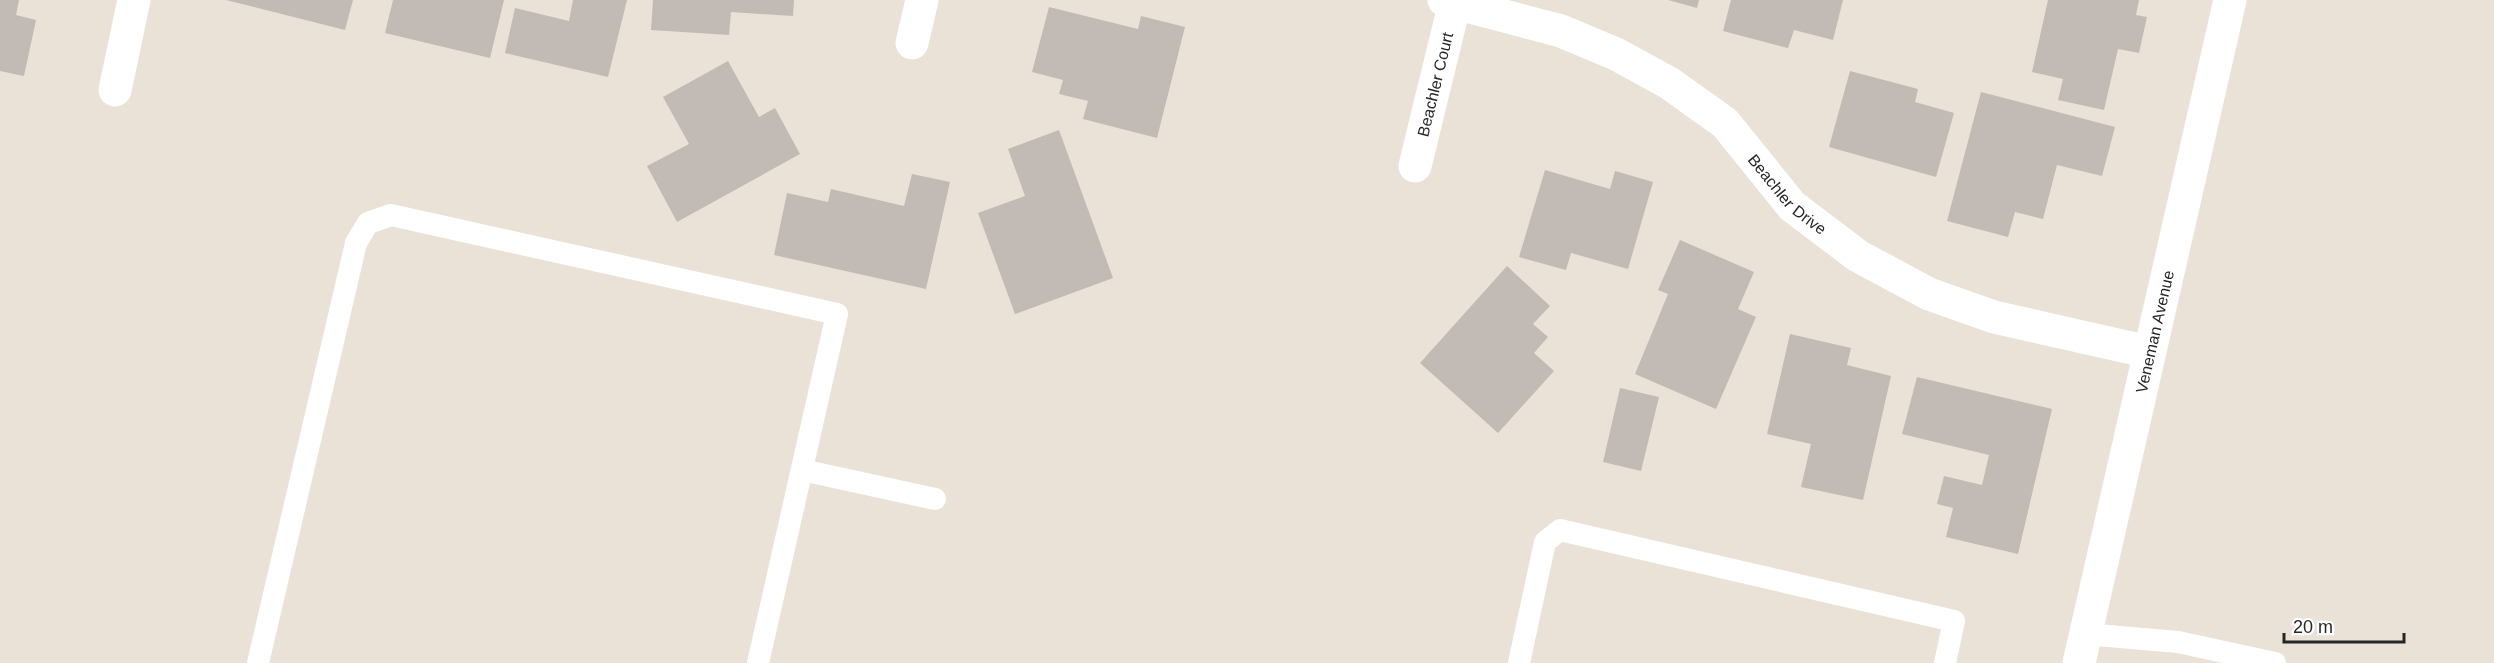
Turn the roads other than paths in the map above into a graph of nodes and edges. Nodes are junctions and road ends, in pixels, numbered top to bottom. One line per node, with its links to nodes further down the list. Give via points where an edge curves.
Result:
1 (134, 0): 6 (street)
2 (922, 0): 5 (street)
3 (2229, 0): 8 (street, Veneman Avenue)
4 (1450, 1): 7 (street, Beachler Court); 8 (street, Beachler Drive, via 1561,31 1616,54 1669,83 1725,123 1792,206 1858,256 1929,294 1994,316)
5 (912, 43)
6 (115, 90)
7 (1415, 166)
8 (2149, 352): 11 (street, Veneman Avenue)
9 (802, 470): 10 (lane); 12 (lane, via 837,314 391,215 368,223 356,243); 13 (lane)
10 (935, 499)
11 (2082, 648): 16 (lane, via 2178,642)
12 (258, 663)
13 (758, 663)
14 (1519, 663): 15 (lane, via 1545,542 1560,530 1954,621)
15 (1945, 663)
16 (2275, 663)

